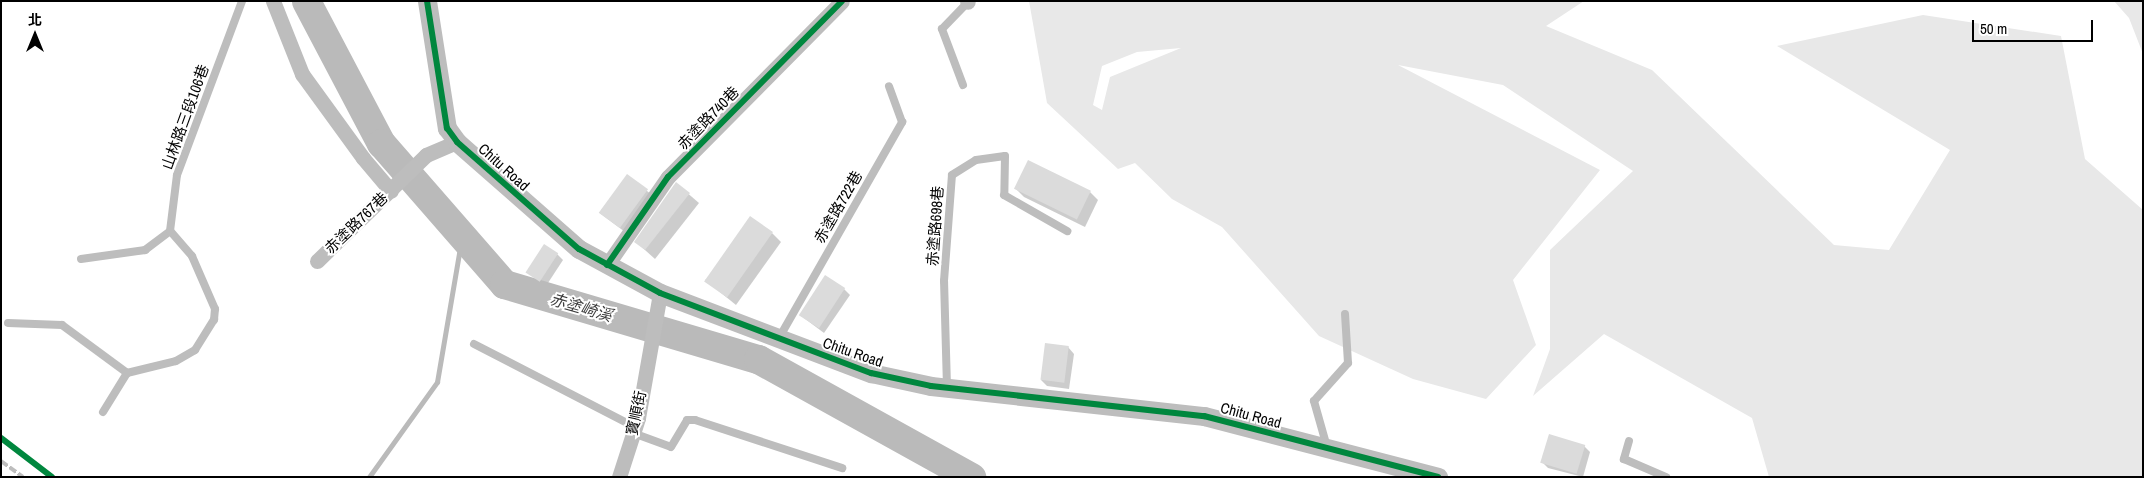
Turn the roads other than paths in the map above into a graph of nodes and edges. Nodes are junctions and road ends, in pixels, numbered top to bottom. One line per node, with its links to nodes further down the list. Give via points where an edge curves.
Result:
1 (242, 1): 10 (lane, 山林路三段106巷, via 177,175)
2 (273, 1): 9 (street, via 302,74 363,158)
3 (427, 1): 8 (street, Chitu Road, via 447,128)
4 (842, 1): 14 (street, 赤塗路740巷, via 668,177)
5 (968, 2): 6 (lane, via 942,29)
6 (963, 85)
7 (889, 86): 18 (lane, 赤塗路722巷, via 902,122)
8 (457, 142): 9 (street, 赤塗路767巷, via 426,154); 14 (street, Chitu Road, via 563,236)
9 (393, 188): 13 (street, 赤塗路767巷)
10 (170, 231): 12 (lane, via 145,250); 20 (lane, via 192,256 215,309 214,320 194,350 176,362)
11 (1067, 231): 21 (lane, 赤塗路698巷, via 1004,195 1005,156 976,160 952,175 944,281)
12 (81, 259)
13 (317, 261)
14 (607, 265): 15 (street, Chitu Road)
15 (659, 302): 18 (street, Chitu Road); 23 (street, 寶順街)
16 (1345, 314): 25 (lane, via 1348,363 1314,401)
17 (8, 323): 20 (lane, via 62,325)
18 (779, 338): 21 (street, Chitu Road, via 871,373)
19 (474, 344): 23 (lane)
20 (128, 373): 22 (lane)
21 (947, 387): 25 (street, Chitu Road, via 1204,416)
22 (104, 412)
23 (634, 430): 26 (lane, via 671,448 687,420 695,420); 28 (street, 寶順街)
24 (1629, 441): 27 (lane, via 1624,459)
25 (1328, 448): 29 (street, Chitu Road)
26 (842, 468)
27 (1662, 476)
28 (619, 477)
29 (1438, 477)

